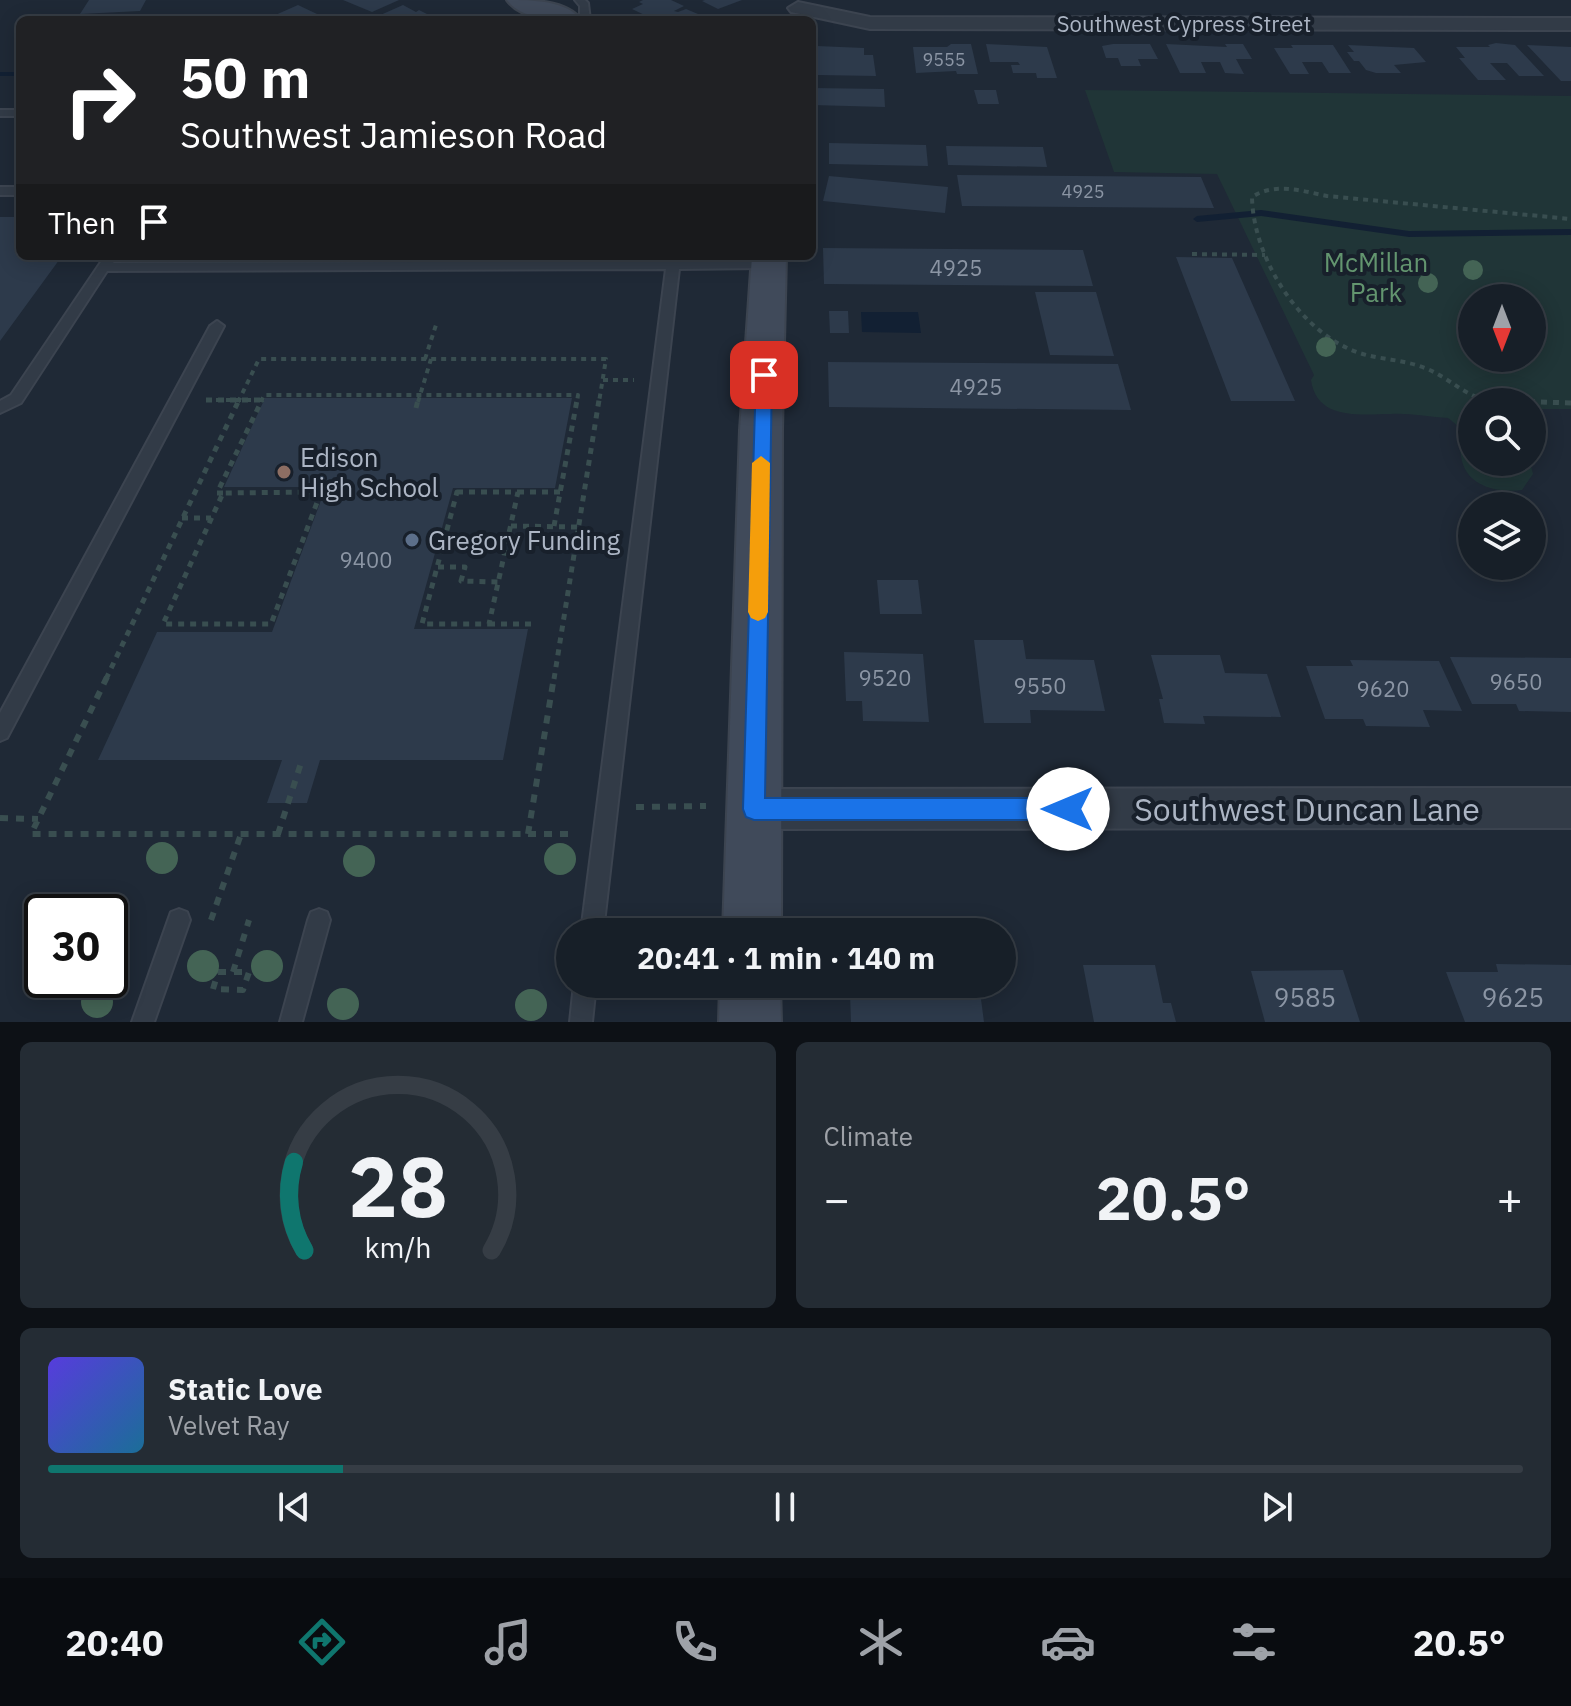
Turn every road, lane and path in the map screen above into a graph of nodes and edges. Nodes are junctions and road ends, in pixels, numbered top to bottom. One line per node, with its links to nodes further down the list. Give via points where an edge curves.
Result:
1 (520, 0): 4 (street)
2 (1375, 0): 5 (street)
3 (799, 7): 5 (street, Southwest Cypress Street, via 870,23)
4 (558, 16)
5 (1394, 24): 6 (street, Southwest Cypress Street)
6 (1571, 24)
7 (1571, 219): 9 (path, via 1290,189 1258,191 1252,197 1252,221)
8 (1192, 254): 9 (path)
9 (1265, 255): 21 (path, via 1301,309 1342,346 1426,369 1469,397 1485,401)
10 (594, 260): 12 (lane); 14 (lane)
11 (768, 260): 14 (lane); 41 (street)
12 (464, 261): 13 (lane)
13 (107, 262): 22 (lane, via 16,399)
14 (673, 265): 48 (lane)
15 (436, 325): 17 (path)
16 (217, 326): 36 (lane)
17 (428, 359): 18 (path); 19 (path, via 259,359); 31 (path, via 606,359)
18 (420, 395): 20 (path, via 264,395); 23 (path); 25 (path, via 578,395)
19 (240, 400): 20 (path); 27 (path)
20 (261, 400): 26 (path, via 217,493)
21 (1571, 403)
22 (0, 408)
23 (416, 408)
24 (518, 492): 25 (path); 29 (path); 32 (path, via 457,492)
25 (560, 492): 30 (path)
26 (223, 493): 28 (path); 28 (path, via 321,492 271,624 163,624)
27 (182, 518): 28 (path); 43 (path)
28 (211, 518)
29 (510, 526): 30 (path); 33 (path)
30 (554, 526): 31 (path)
31 (578, 527): 46 (path)
32 (438, 567): 33 (path, via 465,567 461,581); 34 (path, via 422,624)
33 (498, 582): 34 (path)
34 (489, 624): 35 (path)
35 (532, 624)
36 (0, 732)
37 (302, 760): 45 (path)
38 (706, 806): 39 (path)
39 (636, 807)
40 (1571, 808): 41 (street, Southwest Duncan Lane)
41 (754, 809): 49 (street)
42 (0, 818): 43 (path)
43 (38, 819): 44 (path, via 31,834)
44 (242, 834): 45 (path); 51 (path)
45 (278, 834): 46 (path)
46 (528, 834): 47 (path)
47 (577, 834)
48 (594, 918)
49 (752, 918)
50 (179, 920): 57 (lane)
51 (211, 920)
52 (249, 920): 54 (path)
53 (319, 920): 58 (lane)
54 (233, 972): 54 (path, via 249,972 243,990 213,989 218,972)
55 (584, 998): 59 (lane)
56 (750, 998): 60 (street)
57 (143, 1022)
58 (291, 1022)
59 (581, 1022)
60 (750, 1022)

